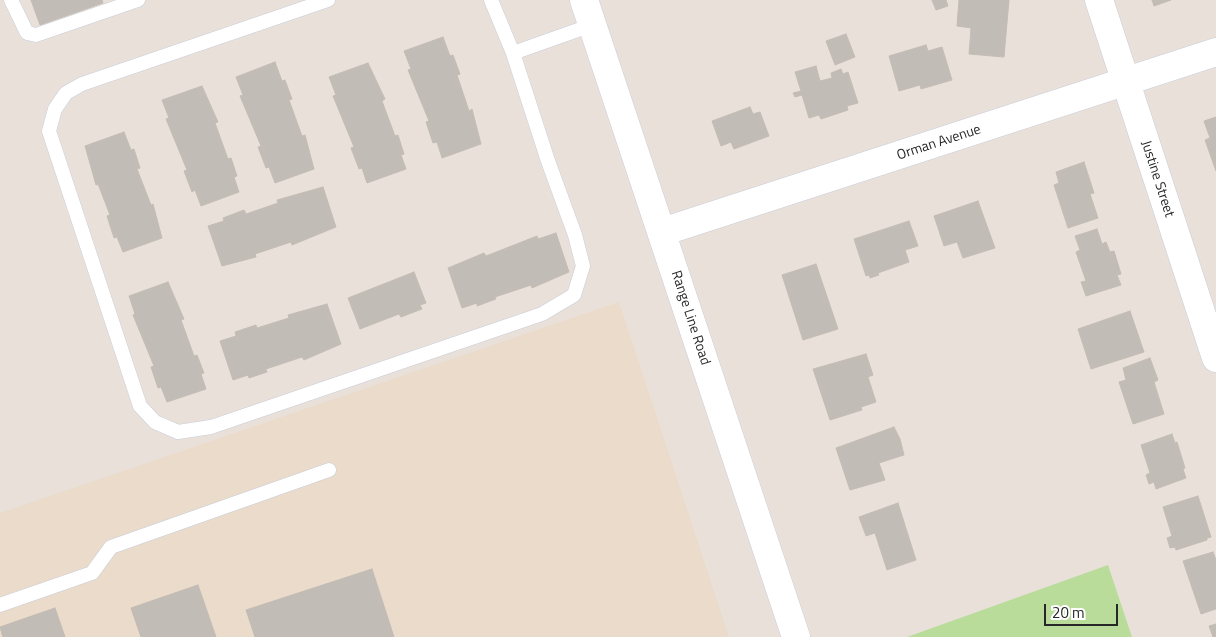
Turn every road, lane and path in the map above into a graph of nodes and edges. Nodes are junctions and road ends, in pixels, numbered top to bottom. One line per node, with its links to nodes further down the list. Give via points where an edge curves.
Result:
1 (11, 0): 2 (lane, via 27,33 36,35)
2 (138, 0)
3 (328, 0): 8 (lane, via 82,84 66,93 55,109 49,131 140,406 155,422 178,432 211,427 542,314 574,295 583,266)
4 (491, 0): 8 (lane)
5 (1099, 0): 9 (street, Justine Street)
6 (588, 12): 8 (lane); 10 (street, Range Line Road)
7 (1216, 52): 9 (street, Orman Avenue)
8 (513, 53)
9 (1125, 83): 10 (street, Orman Avenue); 11 (street, Justine Street)
10 (662, 232): 14 (street, Range Line Road)
11 (1216, 358)
12 (329, 470): 13 (lane, via 111,547 92,573)
13 (0, 605)
14 (796, 637)

